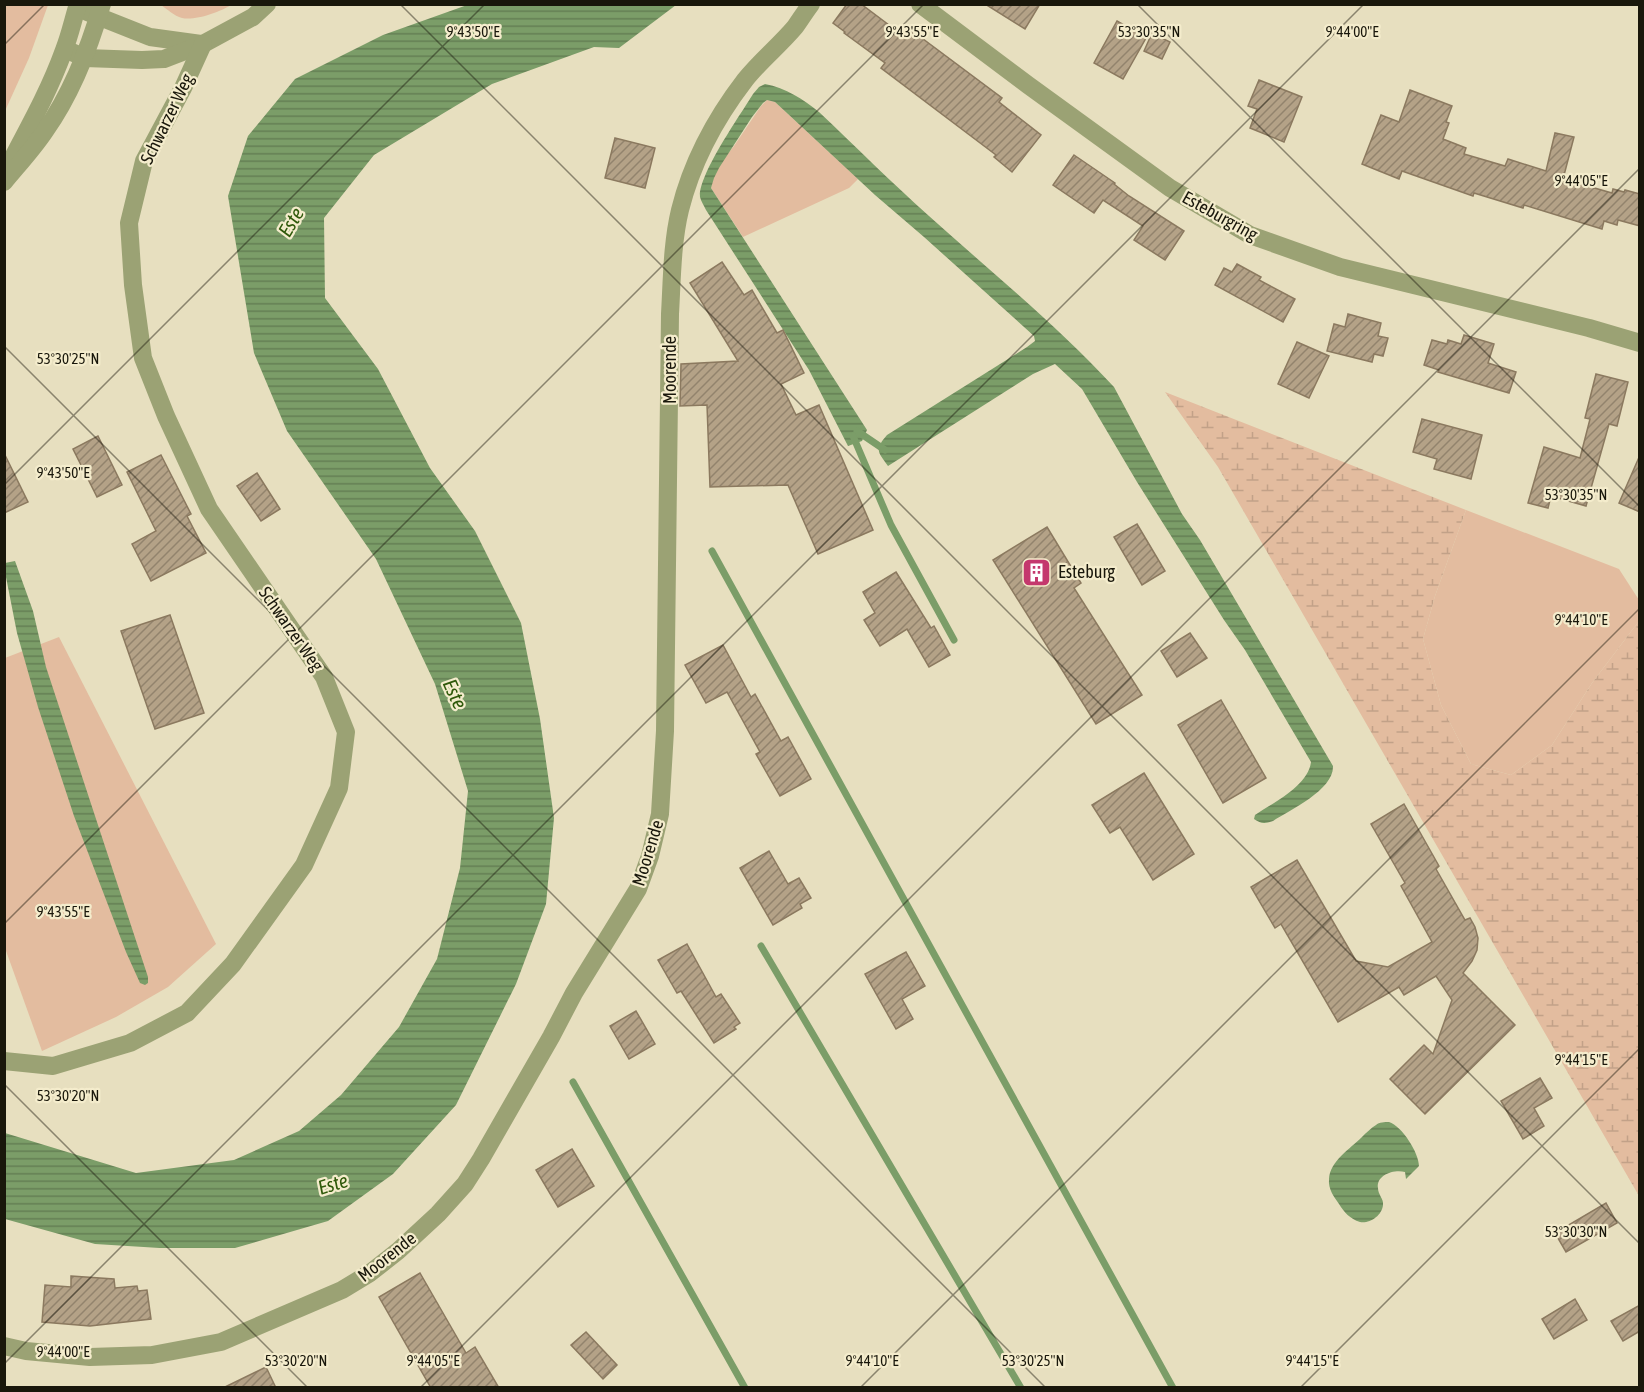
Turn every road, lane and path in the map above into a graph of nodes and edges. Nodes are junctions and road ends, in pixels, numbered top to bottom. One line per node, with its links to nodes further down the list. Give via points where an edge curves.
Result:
1 (267, 4): 6 (street, via 253,17)
2 (811, 4): 13 (street, Moorende, via 745,81 706,138 680,211 670,314 665,740 660,814 650,856 638,889 574,993 481,1159 438,1214 370,1273 342,1290 221,1342 152,1355 90,1357)
3 (920, 4): 11 (street, Esteburgring, via 1170,188 1250,235 1340,267)
4 (77, 7): 5 (street); 7 (street)
5 (100, 10): 6 (street, via 150,37); 8 (street)
6 (203, 44): 8 (street, via 164,59); 12 (street, Schwarzer Weg, via 144,160 129,223 143,358 209,509 324,677 346,732 339,788 304,865 233,964 187,1013 130,1043 53,1066)
7 (65, 49): 8 (street); 9 (street, via 38,111)
8 (85, 58): 10 (street, via 46,130)
9 (4, 173)
10 (4, 182)
11 (1640, 343)
12 (4, 1061)
13 (4, 1346)

